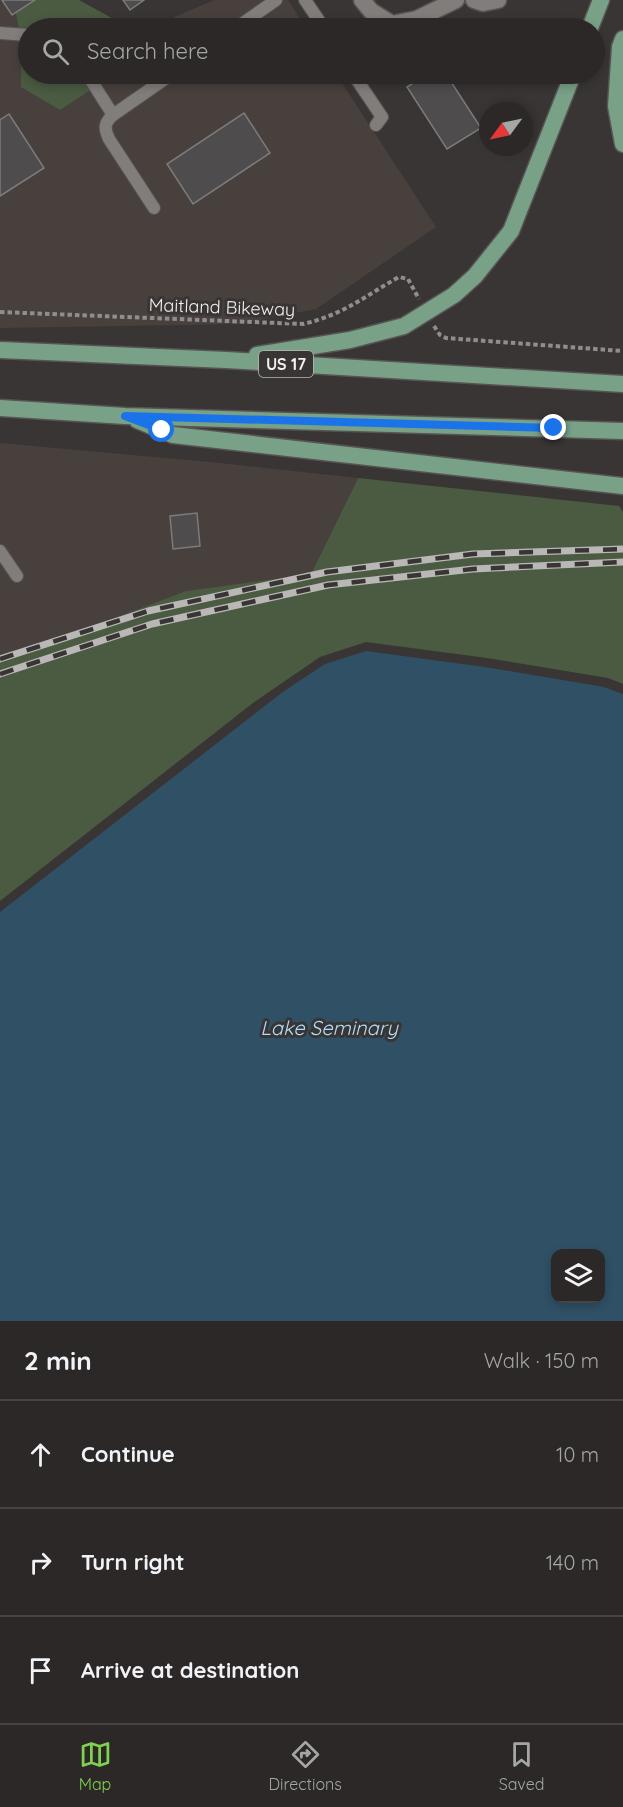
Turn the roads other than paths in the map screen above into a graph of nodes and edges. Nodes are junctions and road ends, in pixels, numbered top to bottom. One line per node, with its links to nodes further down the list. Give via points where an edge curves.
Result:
1 (276, 0): 8 (lane)
2 (305, 0): 9 (lane)
3 (362, 0): 10 (street)
4 (456, 0): 11 (street)
5 (474, 0): 6 (street)
6 (498, 0)
7 (601, 0): 12 (main road)
8 (250, 18)
9 (317, 18)
10 (382, 18)
11 (419, 18)
12 (594, 18)
13 (0, 33): 14 (lane)
14 (18, 34)
15 (623, 39): 22 (main road, via 616,106)
16 (93, 84): 20 (lane)
17 (158, 84): 20 (lane)
18 (360, 84): 21 (lane, via 382,117)
19 (569, 84): 25 (main road, via 511,231 475,276 454,295 427,314 378,334)
20 (113, 115): 23 (lane, via 106,121 109,139)
21 (376, 125)
22 (623, 144)
23 (154, 208)
24 (0, 350): 25 (main road, US 17)
25 (226, 360): 26 (main road, US 17)
26 (623, 384)
27 (0, 408): 28 (main road)
28 (125, 416): 29 (main road); 30 (main road, via 173,435)
29 (623, 431)
30 (623, 486)
31 (0, 551): 32 (lane)
32 (17, 576)

